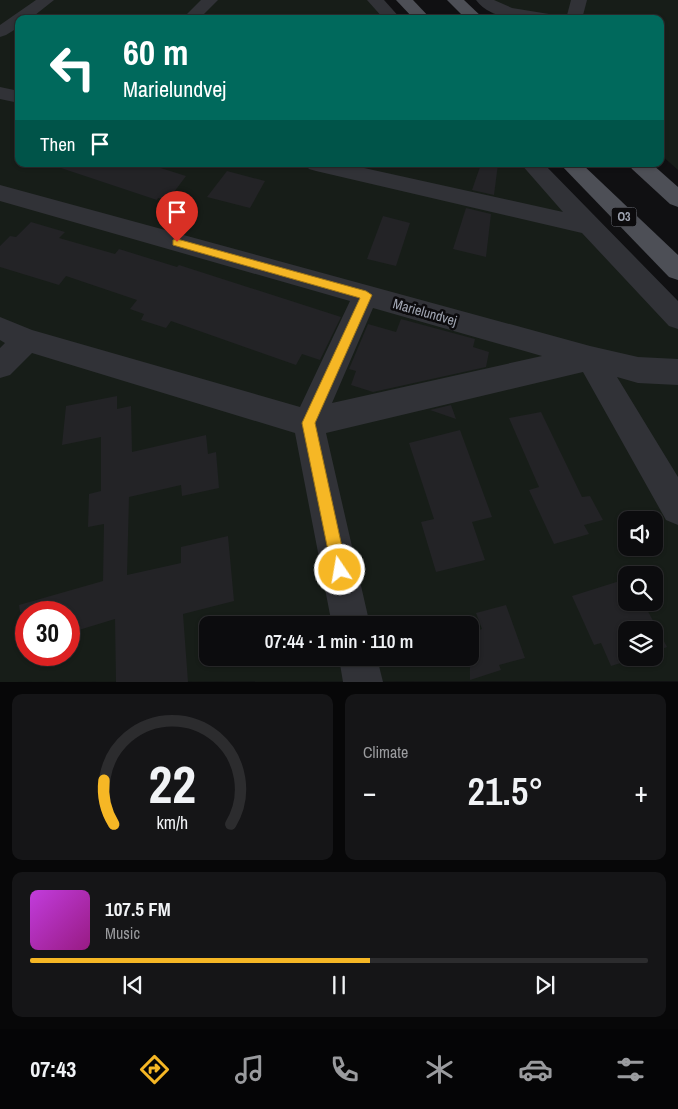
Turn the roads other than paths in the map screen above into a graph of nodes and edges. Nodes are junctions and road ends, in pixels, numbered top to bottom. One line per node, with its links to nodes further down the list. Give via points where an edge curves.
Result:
1 (46, 0): 8 (street)
2 (210, 0): 9 (street)
3 (404, 0): 11 (main road)
4 (455, 0): 12 (main road)
5 (484, 0): 13 (street, via 490,6)
6 (579, 0): 14 (street)
7 (373, 4): 10 (street)
8 (25, 15)
9 (194, 15)
10 (388, 15)
11 (419, 15)
12 (472, 15)
13 (526, 15)
14 (575, 15)
15 (15, 22): 16 (street)
16 (0, 32)
17 (0, 93): 18 (street)
18 (15, 96)
19 (329, 167): 25 (street)
20 (535, 167): 25 (street)
21 (573, 167): 26 (main road, O3)
22 (642, 167): 24 (main road)
23 (0, 193): 27 (street, Marielundvej)
24 (678, 199)
25 (590, 226): 28 (street)
26 (678, 270)
27 (366, 295): 31 (street, Marielundvej); 34 (street)
28 (678, 318)
29 (0, 328): 30 (street)
30 (27, 340): 32 (street); 34 (street)
31 (590, 358): 33 (street, Marielundvej, via 638,370); 34 (street); 35 (street)
32 (0, 366)
33 (678, 372)
34 (308, 423): 36 (street)
35 (678, 508)
36 (349, 616)
37 (360, 666): 38 (street)
38 (363, 682)

